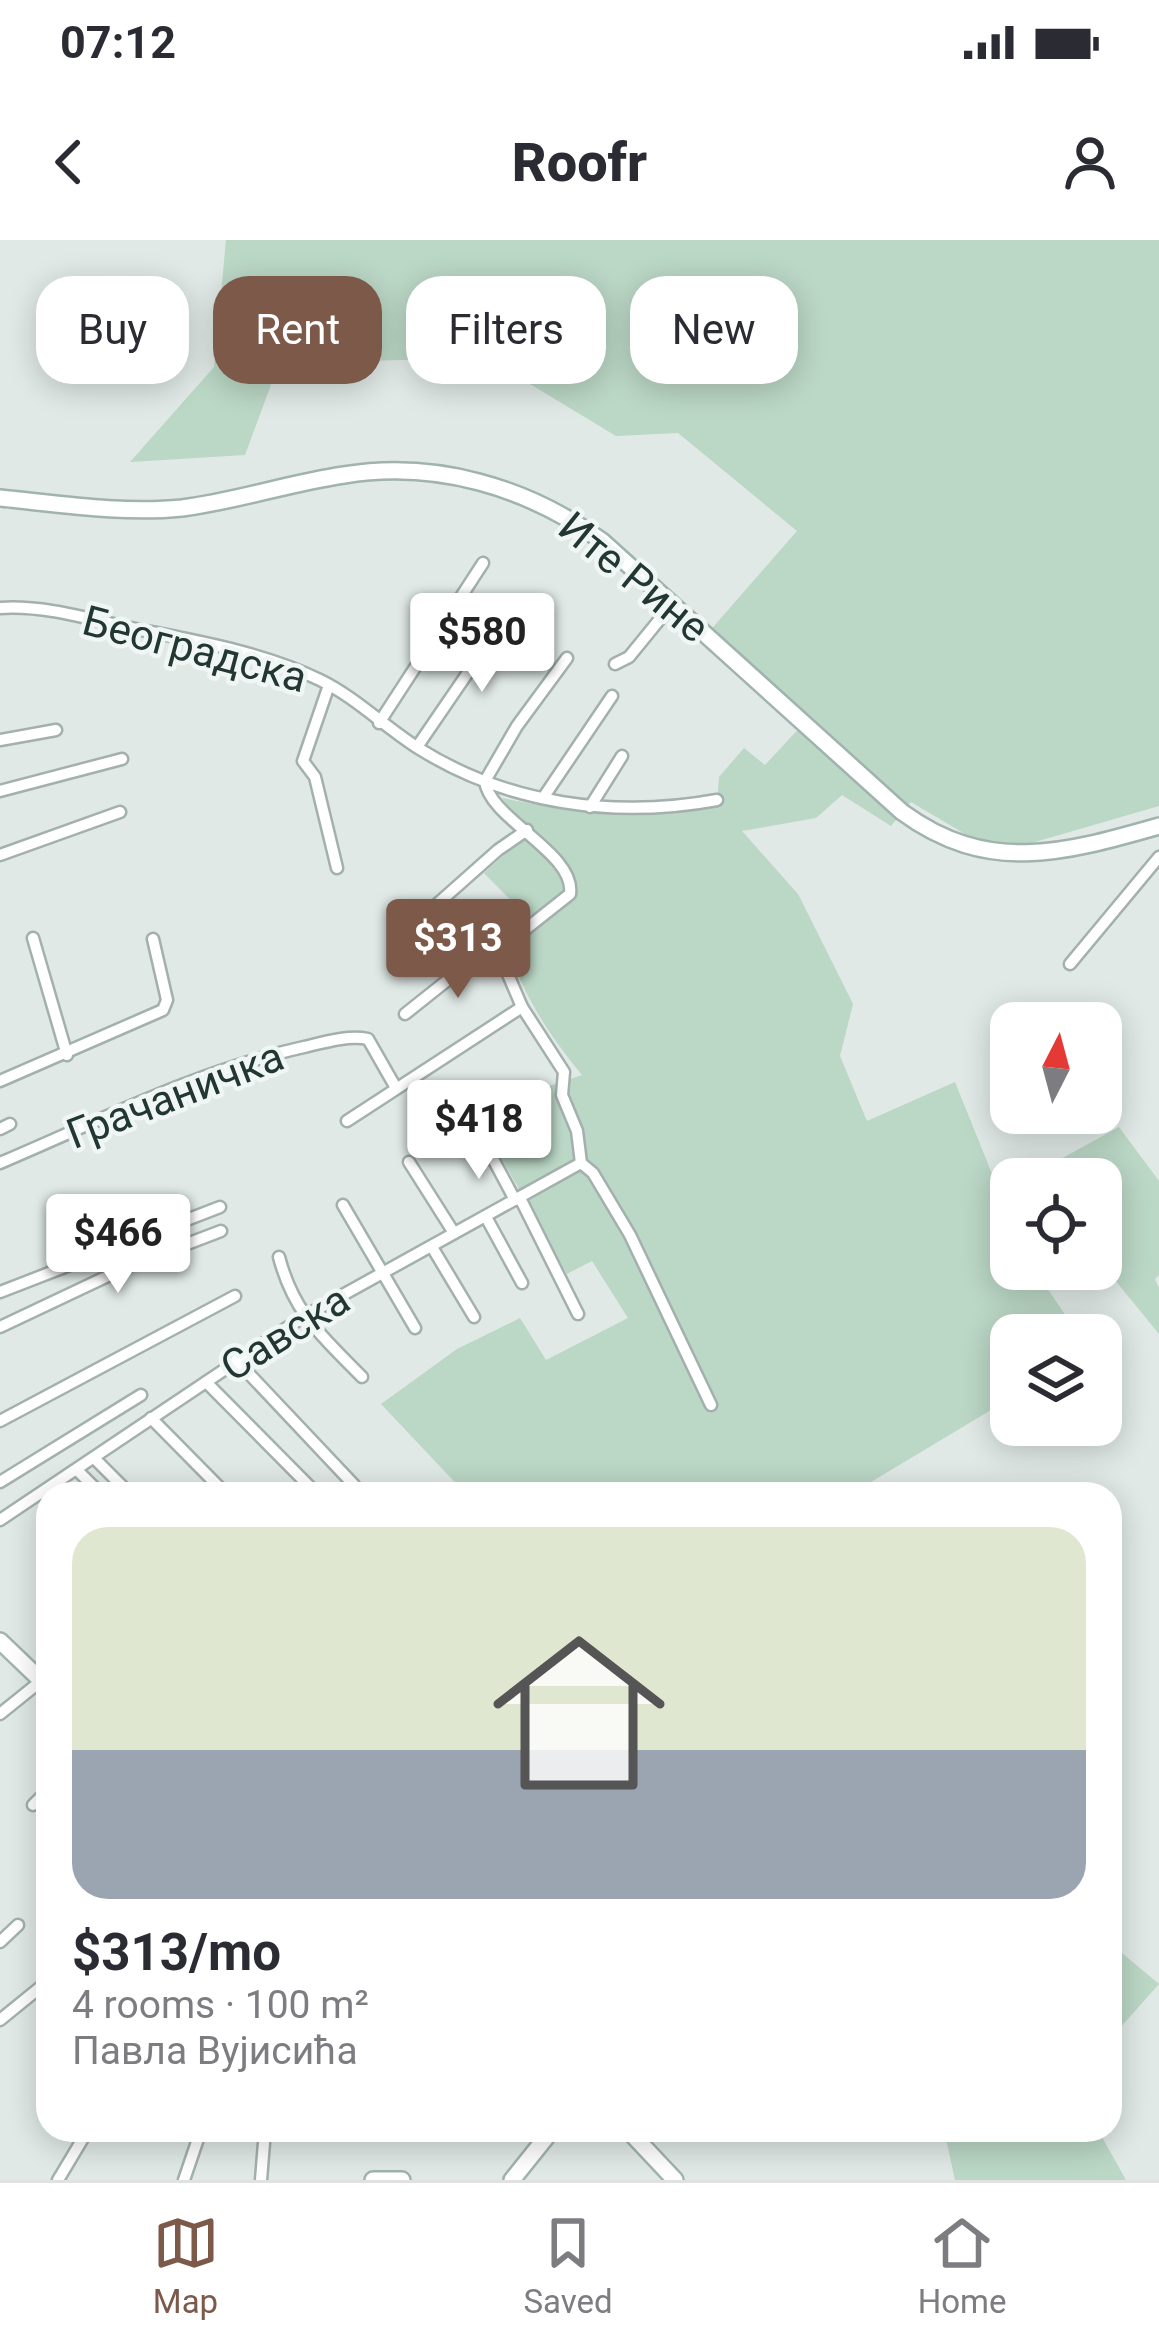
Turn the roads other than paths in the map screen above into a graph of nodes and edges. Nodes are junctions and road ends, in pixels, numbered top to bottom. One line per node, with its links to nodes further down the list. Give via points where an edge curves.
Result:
1 (0, 498): 3 (street, Ите Рине, via 179,508 346,474 442,474 551,509)
2 (483, 563): 10 (street)
3 (673, 603): 7 (street); 22 (street, Ите Рине, via 921,826 970,848 1024,855)
4 (0, 608): 8 (street, Београдска, via 220,648)
5 (508, 614): 13 (street)
6 (566, 658): 16 (street)
7 (615, 664)
8 (329, 685): 10 (street, Београдска); 26 (street, via 303,761 315,777)
9 (612, 697): 18 (street)
10 (380, 723): 13 (street, Београдска)
11 (56, 730): 12 (street)
12 (0, 740)
13 (416, 747): 16 (street, Београдска)
14 (622, 756): 20 (street)
15 (122, 759): 17 (street)
16 (485, 781): 18 (street, Београдска); 23 (street)
17 (0, 791)
18 (543, 798): 20 (street, Београдска)
19 (717, 800): 20 (street, Београдска, via 657,810)
20 (590, 807)
21 (120, 812): 24 (street)
22 (1158, 827)
23 (527, 830): 27 (street); 30 (street, via 572,891)
24 (0, 855)
25 (1159, 857): 31 (street)
26 (337, 868)
27 (418, 921)
28 (33, 938): 34 (street)
29 (153, 938): 34 (street, via 166,1006)
30 (498, 951): 32 (street); 33 (street)
31 (1070, 964)
32 (522, 1006): 36 (street); 41 (street, via 564,1072 562,1095)
33 (405, 1014)
34 (67, 1054): 35 (street)
35 (0, 1081)
36 (396, 1088): 37 (street); 40 (street, Грачаничка, via 368,1039 324,1042 206,1076)
37 (347, 1121)
38 (484, 1142): 42 (street)
39 (410, 1162): 47 (street)
40 (0, 1163)
41 (581, 1163): 42 (street, Савска); 63 (street, via 630,1235)
42 (518, 1199): 45 (street, Савска); 54 (street)
43 (343, 1205): 50 (street)
44 (220, 1207): 52 (street)
45 (486, 1216): 47 (street, Савска); 51 (street)
46 (221, 1231): 57 (street)
47 (454, 1233): 48 (street, Савска)
48 (432, 1246): 50 (street, Савска); 56 (street)
49 (279, 1257): 55 (street)
50 (384, 1274): 55 (street, Савска); 58 (street)
51 (522, 1283)
52 (0, 1292)
53 (235, 1296): 65 (street)
54 (578, 1314)
55 (303, 1317): 59 (street, Савска); 60 (street)
56 (474, 1318)
57 (0, 1327)
58 (415, 1328)
59 (236, 1360): 61 (street, Савска); 74 (street)
60 (362, 1377)
61 (206, 1382): 64 (street, Савска); 73 (street)
62 (141, 1395): 68 (street)
63 (712, 1405)
64 (151, 1418): 66 (street, Савска); 72 (street)
65 (0, 1421)
66 (94, 1458): 67 (street, Савска); 71 (street)
67 (77, 1470): 69 (street, Савска); 70 (street)
68 (0, 1482)
69 (59, 1482)
70 (89, 1482)
71 (118, 1482)
72 (214, 1482)
73 (305, 1482)
74 (351, 1482)
75 (36, 1497): 76 (street, Савска)
76 (0, 1520)
77 (0, 1641): 78 (street)
78 (36, 1676)
79 (36, 1689): 80 (street)
80 (0, 1714)
81 (36, 1802): 82 (street)
82 (33, 1805)
83 (18, 1925): 84 (street)
84 (0, 1942)
85 (36, 1992): 86 (street)
86 (0, 2020)
87 (81, 2142): 92 (street)
88 (197, 2142): 93 (street)
89 (264, 2142): 94 (street)
90 (542, 2142): 97 (street)
91 (639, 2142): 98 (street)
92 (58, 2180)
93 (184, 2180)
94 (261, 2180)
95 (374, 2180): 96 (street)
96 (402, 2180)
97 (512, 2180)
98 (675, 2180)

